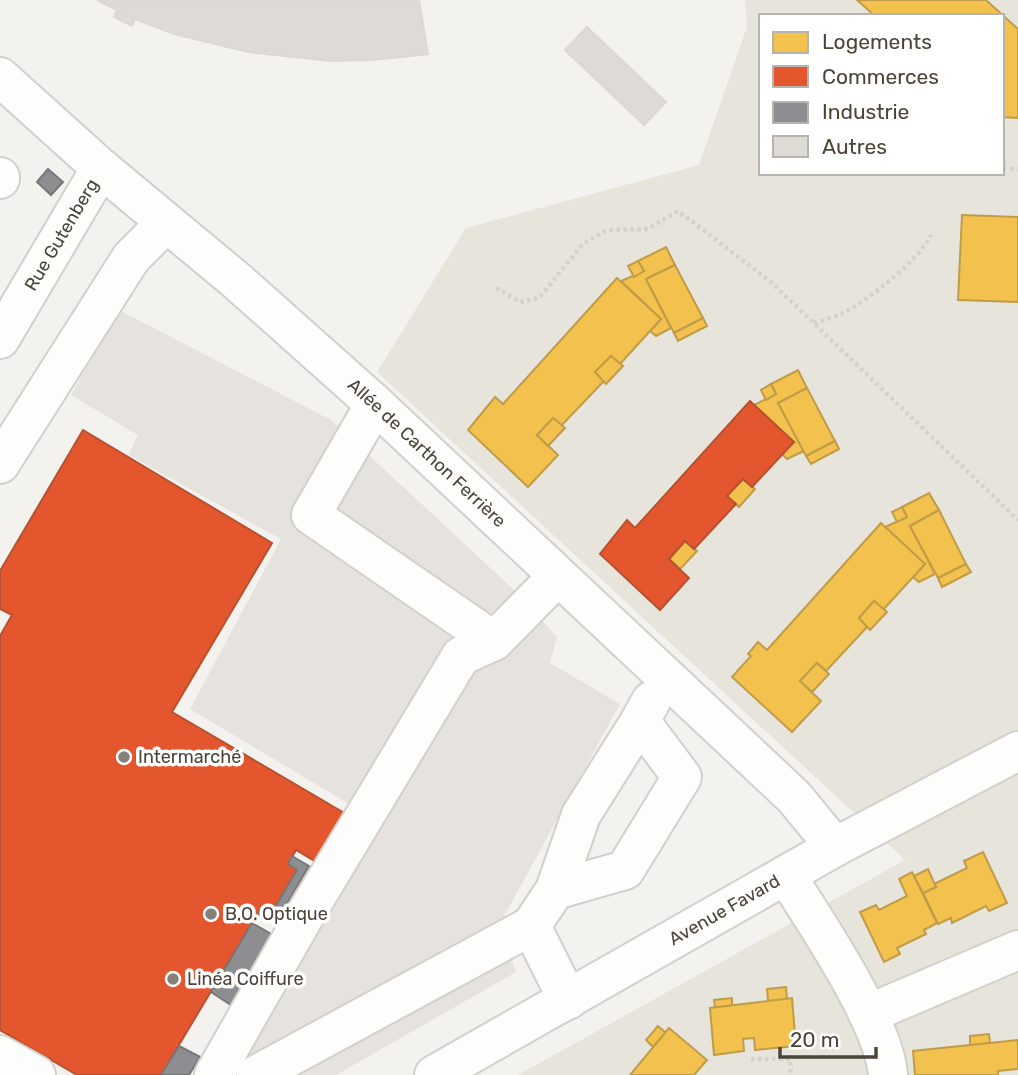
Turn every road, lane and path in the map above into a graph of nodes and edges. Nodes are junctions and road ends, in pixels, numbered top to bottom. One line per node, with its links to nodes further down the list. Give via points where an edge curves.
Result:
1 (0, 77): 2 (street, Allée de Carthon Ferrière)
2 (101, 168): 3 (street, Allée de Carthon Ferrière); 7 (street, Rue Gutenberg)
3 (166, 223): 8 (street, Allée de Carthon Ferrière); 9 (street, via 131,258)
4 (931, 235): 6 (path, via 890,279 845,313)
5 (496, 288): 6 (path, via 520,302 539,298 583,244 607,230 648,229 678,211 771,282)
6 (814, 323): 10 (path)
7 (0, 339)
8 (375, 404): 11 (street, Allée de Carthon Ferrière); 12 (street, via 311,515)
9 (0, 464)
10 (1018, 520)
11 (557, 577): 12 (street); 13 (street, Allée de Carthon Ferrière)
12 (494, 640): 26 (street, via 461,656)
13 (666, 676): 14 (street); 16 (street, Allée de Carthon Ferrière, via 794,797)
14 (640, 721): 18 (street, via 581,815); 18 (street, via 682,777 625,870)
15 (1018, 751): 16 (street, Avenue Favard)
16 (835, 847): 17 (street, Avenue Favard)
17 (786, 875): 21 (street, Avenue Favard); 22 (street)
18 (555, 890): 19 (street)
19 (531, 926): 21 (street); 27 (street)
20 (1018, 950): 22 (street)
21 (568, 1000): 28 (street, Avenue Favard)
22 (868, 1014): 30 (street)
23 (0, 1055): 25 (street)
24 (751, 1059): 29 (path, via 790,1059)
25 (36, 1075)
26 (214, 1075)
27 (256, 1075)
28 (434, 1075)
29 (791, 1075)
30 (888, 1075)

